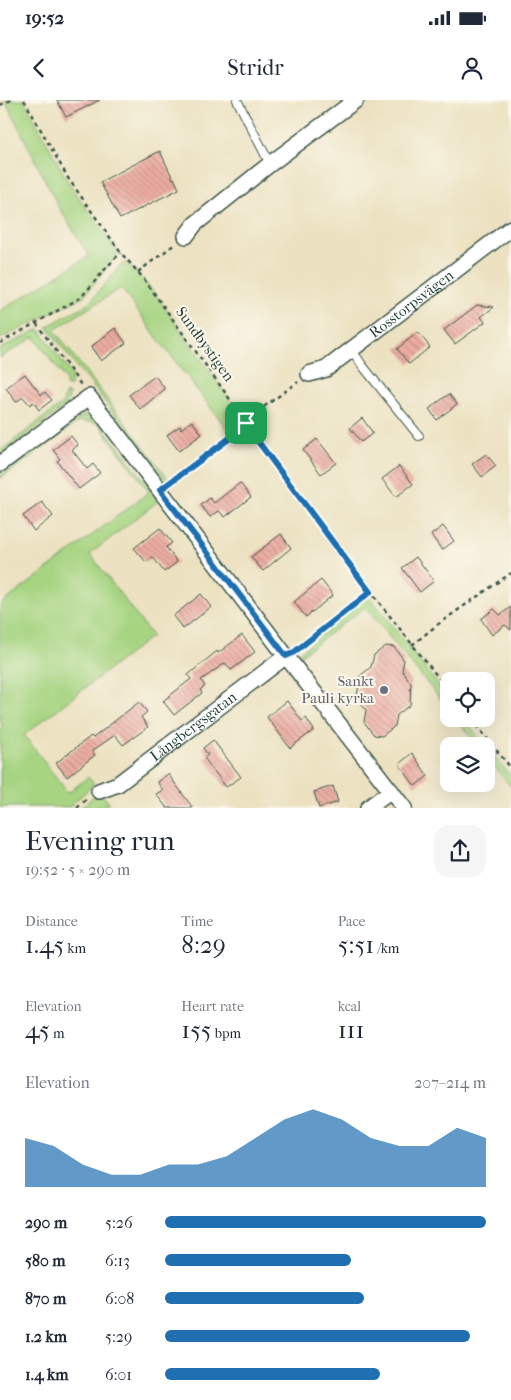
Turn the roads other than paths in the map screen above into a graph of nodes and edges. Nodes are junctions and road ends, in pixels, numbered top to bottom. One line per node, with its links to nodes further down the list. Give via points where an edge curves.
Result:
1 (237, 100): 3 (lane)
2 (356, 100): 3 (street)
3 (270, 164): 5 (street, via 195,224)
4 (511, 228): 6 (street, Rosstorpsvägen)
5 (186, 236)
6 (352, 350): 7 (street, Rosstorpsvägen, via 326,369); 8 (lane)
7 (309, 374)
8 (419, 436)
9 (0, 464): 10 (street, via 89,397)
10 (286, 656): 11 (street); 12 (street, Långbergsgatan, via 118,784)
11 (390, 790): 13 (street); 14 (street)
12 (98, 791)
13 (368, 808)
14 (404, 808)

